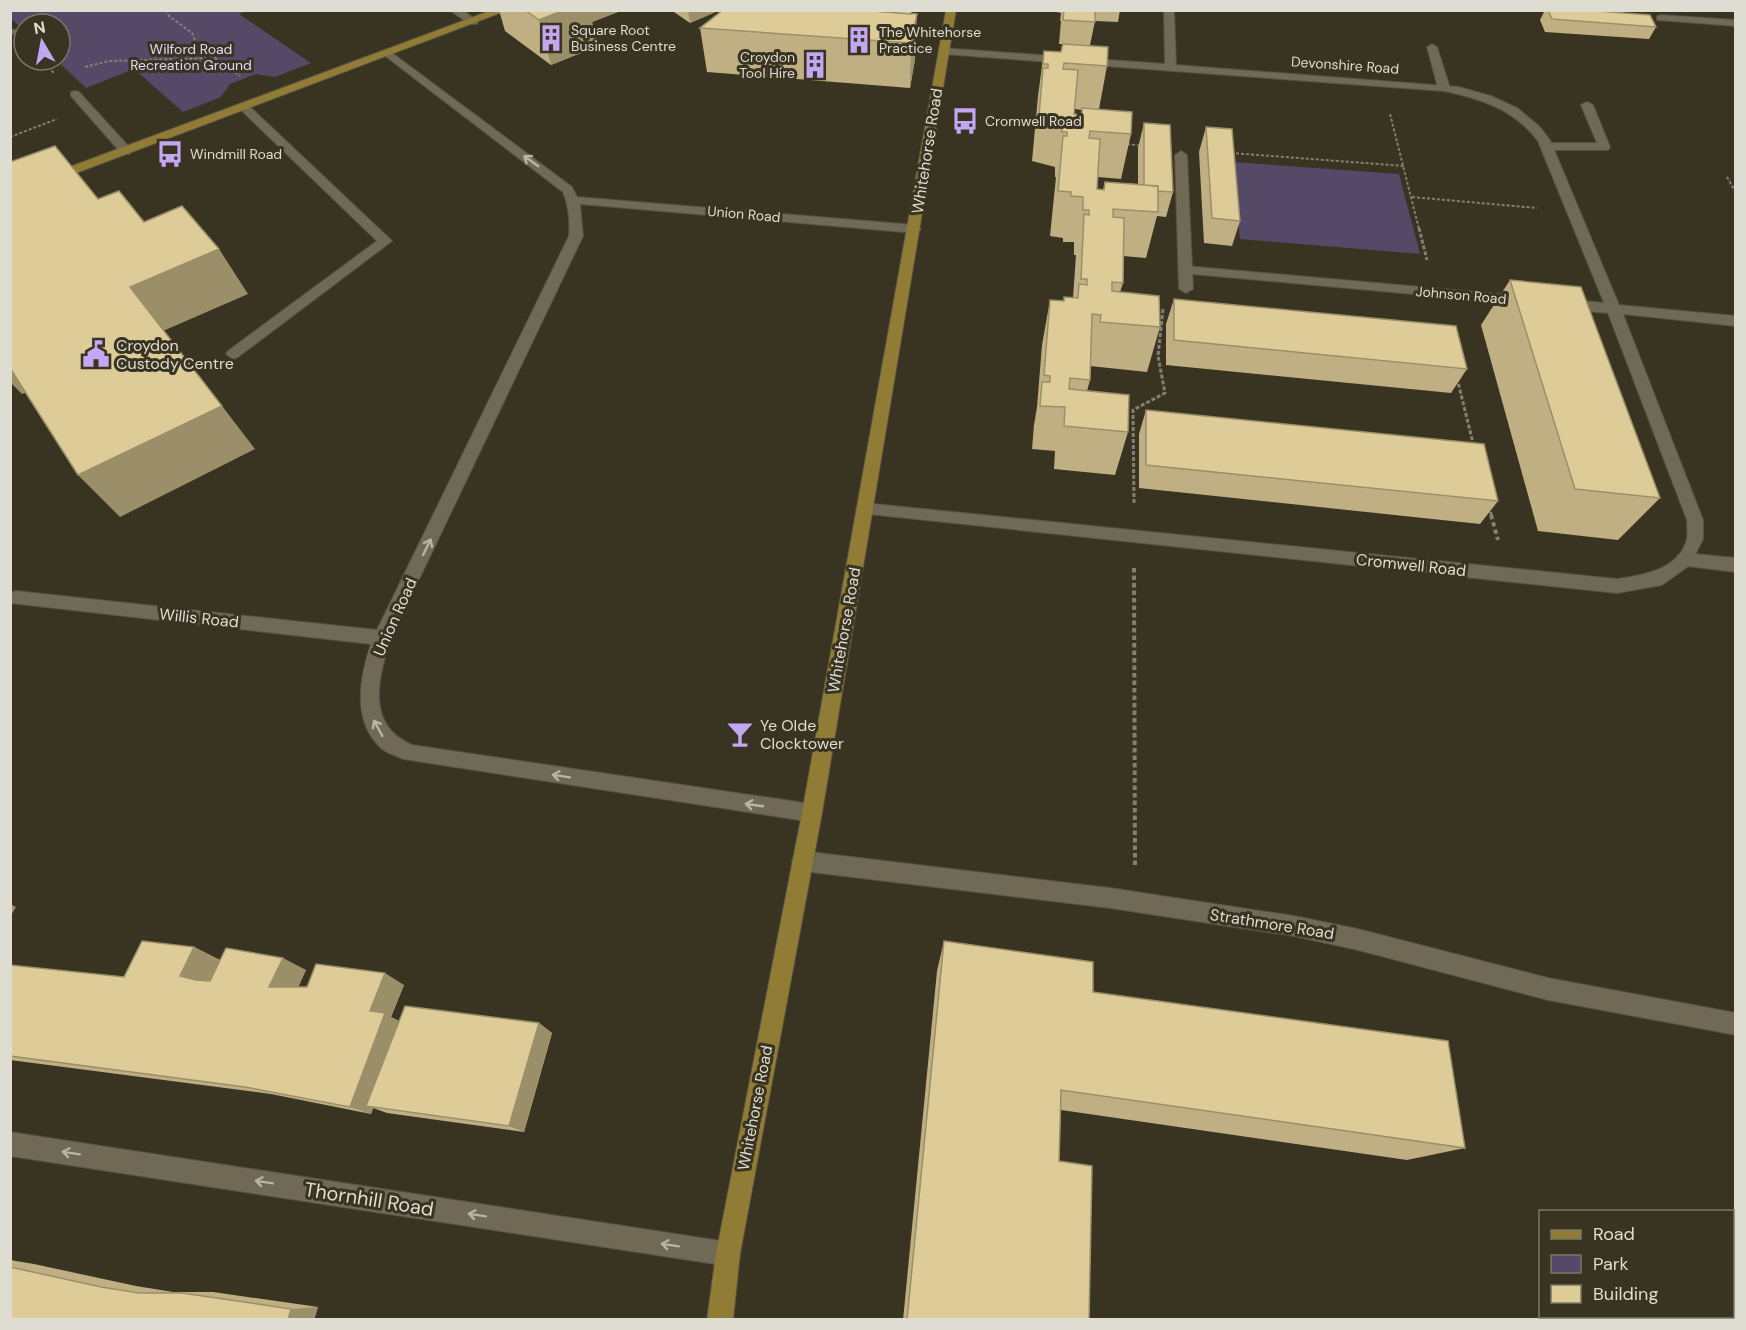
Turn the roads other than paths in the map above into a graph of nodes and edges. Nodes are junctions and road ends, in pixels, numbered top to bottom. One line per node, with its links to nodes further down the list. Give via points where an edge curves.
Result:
1 (456, 10): 6 (street)
2 (503, 10): 6 (main road)
3 (951, 10): 9 (main road, Whitehorse Road)
4 (1168, 10): 11 (street)
5 (1662, 18): 7 (street)
6 (472, 22): 10 (main road)
7 (1736, 23)
8 (1432, 47): 12 (street)
9 (943, 51): 11 (street, Devonshire Road); 21 (main road, Whitehorse Road)
10 (388, 53): 15 (main road); 20 (street, one-way to 10, via 559,182)
11 (1171, 67): 12 (street, Devonshire Road)
12 (1444, 88): 16 (street, Devonshire Road, via 1485,97 1508,107 1529,121)
13 (75, 93): 17 (street)
14 (1587, 105): 16 (street, via 1605,147)
15 (244, 107): 17 (main road); 26 (street, via 385,241)
16 (1547, 147): 24 (street, Devonshire Road)
17 (126, 151): 19 (main road)
18 (1181, 155): 22 (street)
19 (10, 194)
20 (573, 200): 21 (street, Union Road); 31 (street, Union Road, one-way to 20, via 576,236)
21 (915, 229): 27 (main road, Whitehorse Road)
22 (1186, 270): 23 (street); 24 (street, Johnson Road)
23 (1186, 289)
24 (1614, 310): 25 (street, Johnson Road); 28 (street, via 1695,520 1695,539)
25 (1736, 321)
26 (232, 354)
27 (864, 509): 28 (street, Cromwell Road, via 1617,586 1656,580); 32 (main road, Whitehorse Road)
28 (1684, 560): 29 (street)
29 (1736, 565)
30 (16, 598): 31 (street, Willis Road)
31 (382, 638): 32 (street, Union Road, one-way to 31, via 410,753 387,742 371,712 371,677)
32 (812, 813): 33 (main road, Whitehorse Road)
33 (802, 861): 34 (street, Strathmore Road, via 1293,926 1567,993); 36 (main road, Whitehorse Road)
34 (1736, 1024)
35 (10, 1144): 36 (street, Thornhill Road, one-way to 35)
36 (728, 1254): 37 (main road, Whitehorse Road)
37 (720, 1320)

